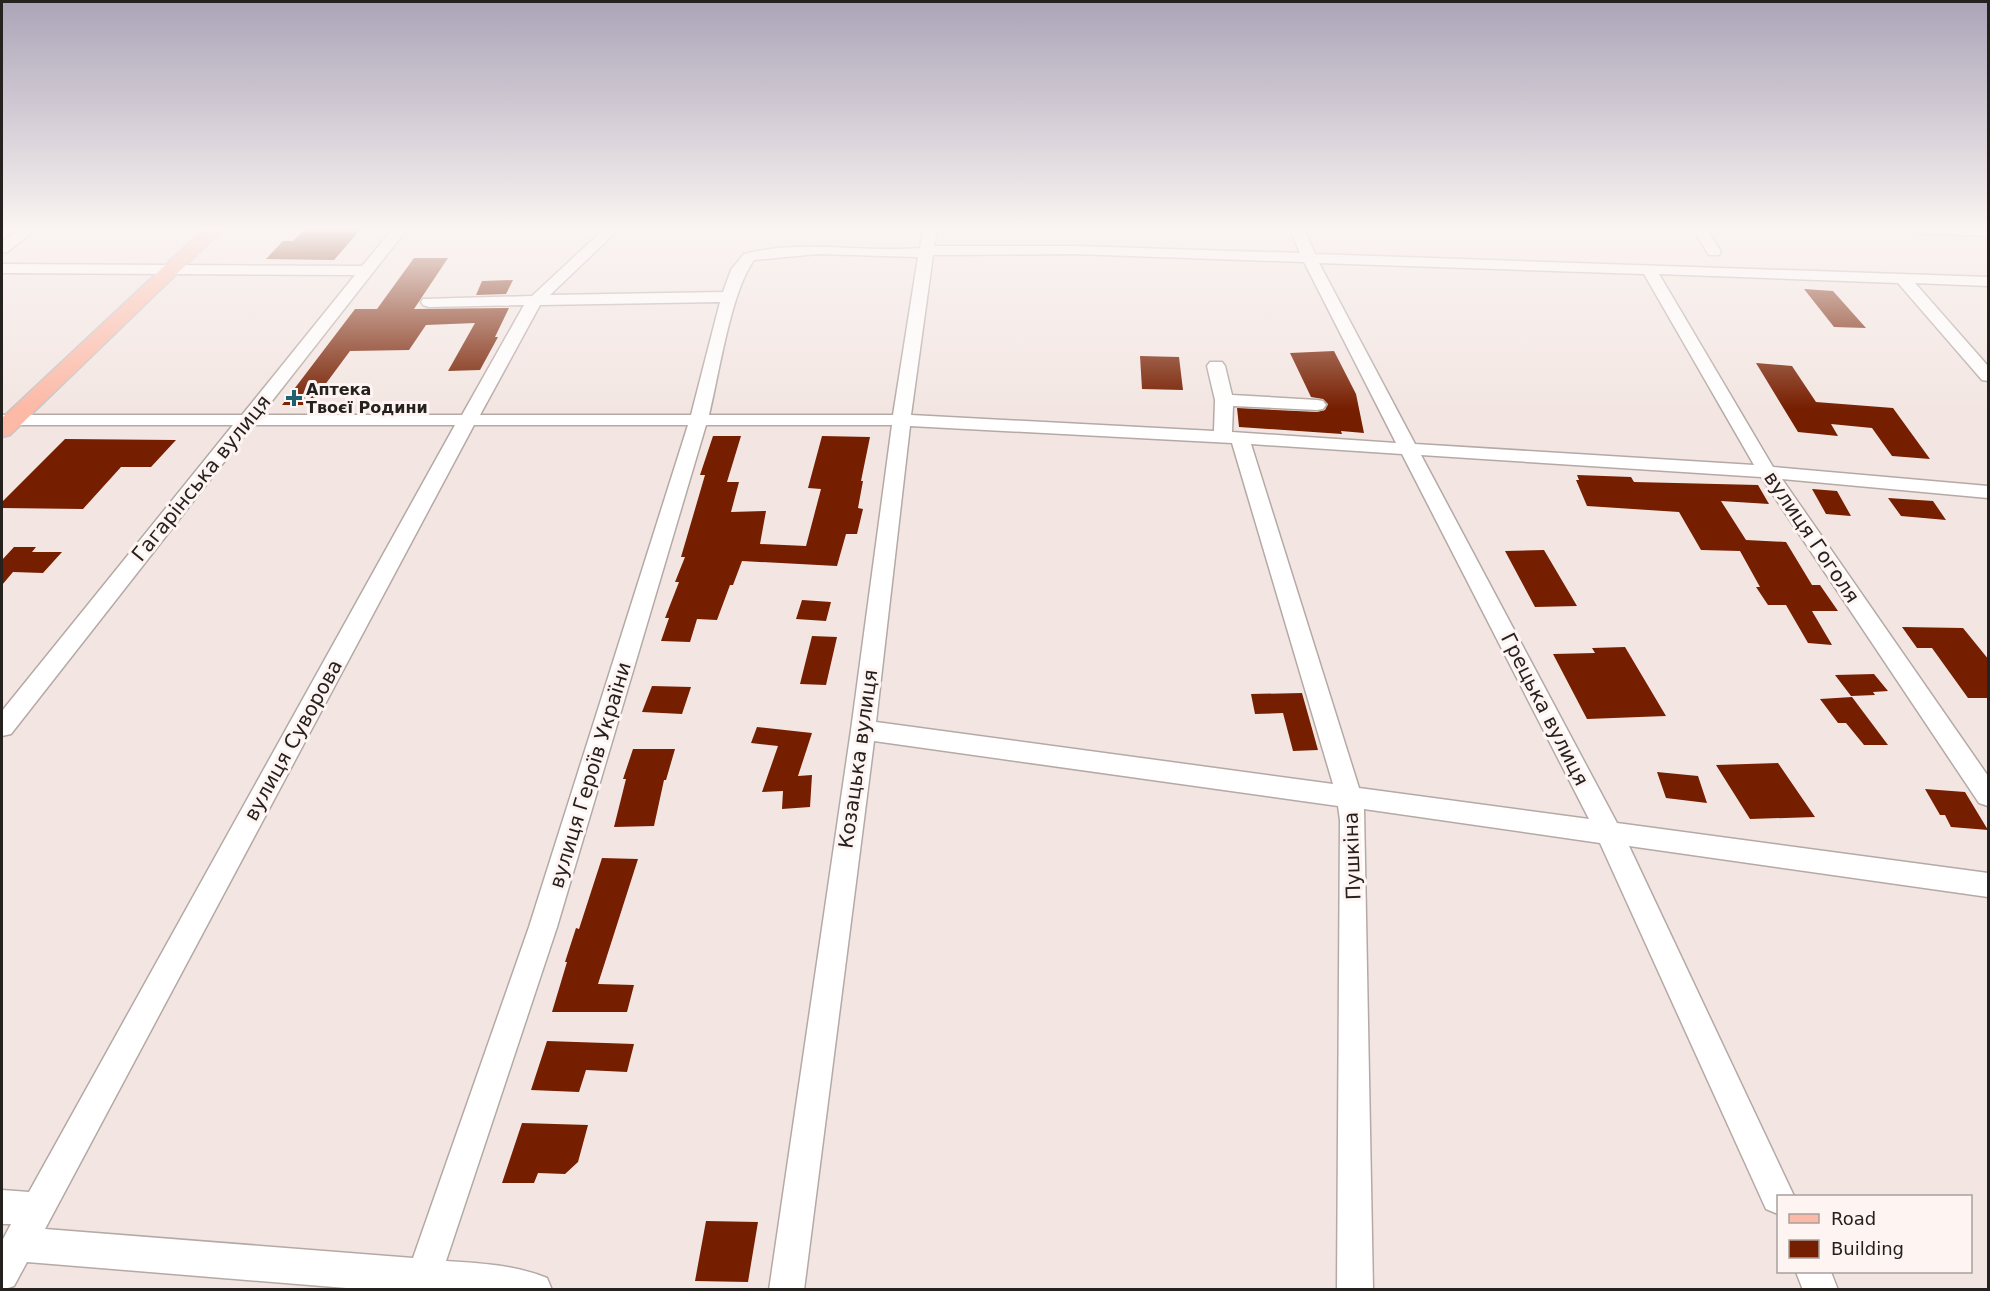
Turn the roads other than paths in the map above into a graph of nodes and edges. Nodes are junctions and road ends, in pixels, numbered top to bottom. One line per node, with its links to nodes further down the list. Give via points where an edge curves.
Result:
1 (149, 289): 20 (main road)
2 (352, 289): 16 (street, Гагарінська вулиця)
3 (547, 289): 11 (street, вулиця Суворова)
4 (732, 289): 9 (street, вулиця Героїв України)
5 (920, 289): 18 (street, Козацька вулиця)
6 (1326, 289): 22 (street, Грецька вулиця)
7 (1660, 289): 23 (street, вулиця Гоголя)
8 (1911, 289): 13 (street)
9 (729, 297): 11 (street); 17 (street, вулиця Героїв України)
10 (429, 302): 11 (street)
11 (534, 302): 19 (street, вулиця Суворова)
12 (1216, 366): 14 (street, Пушкіна)
13 (1989, 376)
14 (1224, 399): 15 (street); 21 (street, Пушкіна)
15 (1317, 405)
16 (248, 420): 19 (street); 20 (street); 25 (street, Гагарінська вулиця)
17 (699, 420): 18 (street); 19 (street); 37 (street, вулиця Героїв України, via 543,927)
18 (902, 420): 21 (street); 26 (street, Козацька вулиця)
19 (466, 421): 33 (street, вулиця Суворова)
20 (5, 424)
21 (1231, 438): 22 (street); 27 (street, Пушкіна)
22 (1412, 450): 23 (street); 29 (street, Грецька вулиця)
23 (1767, 472): 24 (street); 28 (street, вулиця Гоголя)
24 (1989, 492)
25 (2, 727)
26 (863, 730): 27 (street); 39 (street, Козацька вулиця)
27 (1349, 796): 29 (street); 40 (street, Пушкіна, via 1353,832)
28 (1989, 796)
29 (1609, 833): 30 (street); 31 (street, Грецька вулиця)
30 (1989, 885)
31 (1778, 1195)
32 (2, 1206): 33 (street)
33 (38, 1209): 34 (street, вулиця Суворова)
34 (18, 1244): 36 (street, вулиця Суворова); 37 (street)
35 (1813, 1273): 41 (street)
36 (2, 1274)
37 (422, 1283): 38 (street, via 482,1281)
38 (535, 1290)
39 (786, 1290)
40 (1355, 1290)
41 (1821, 1290)

